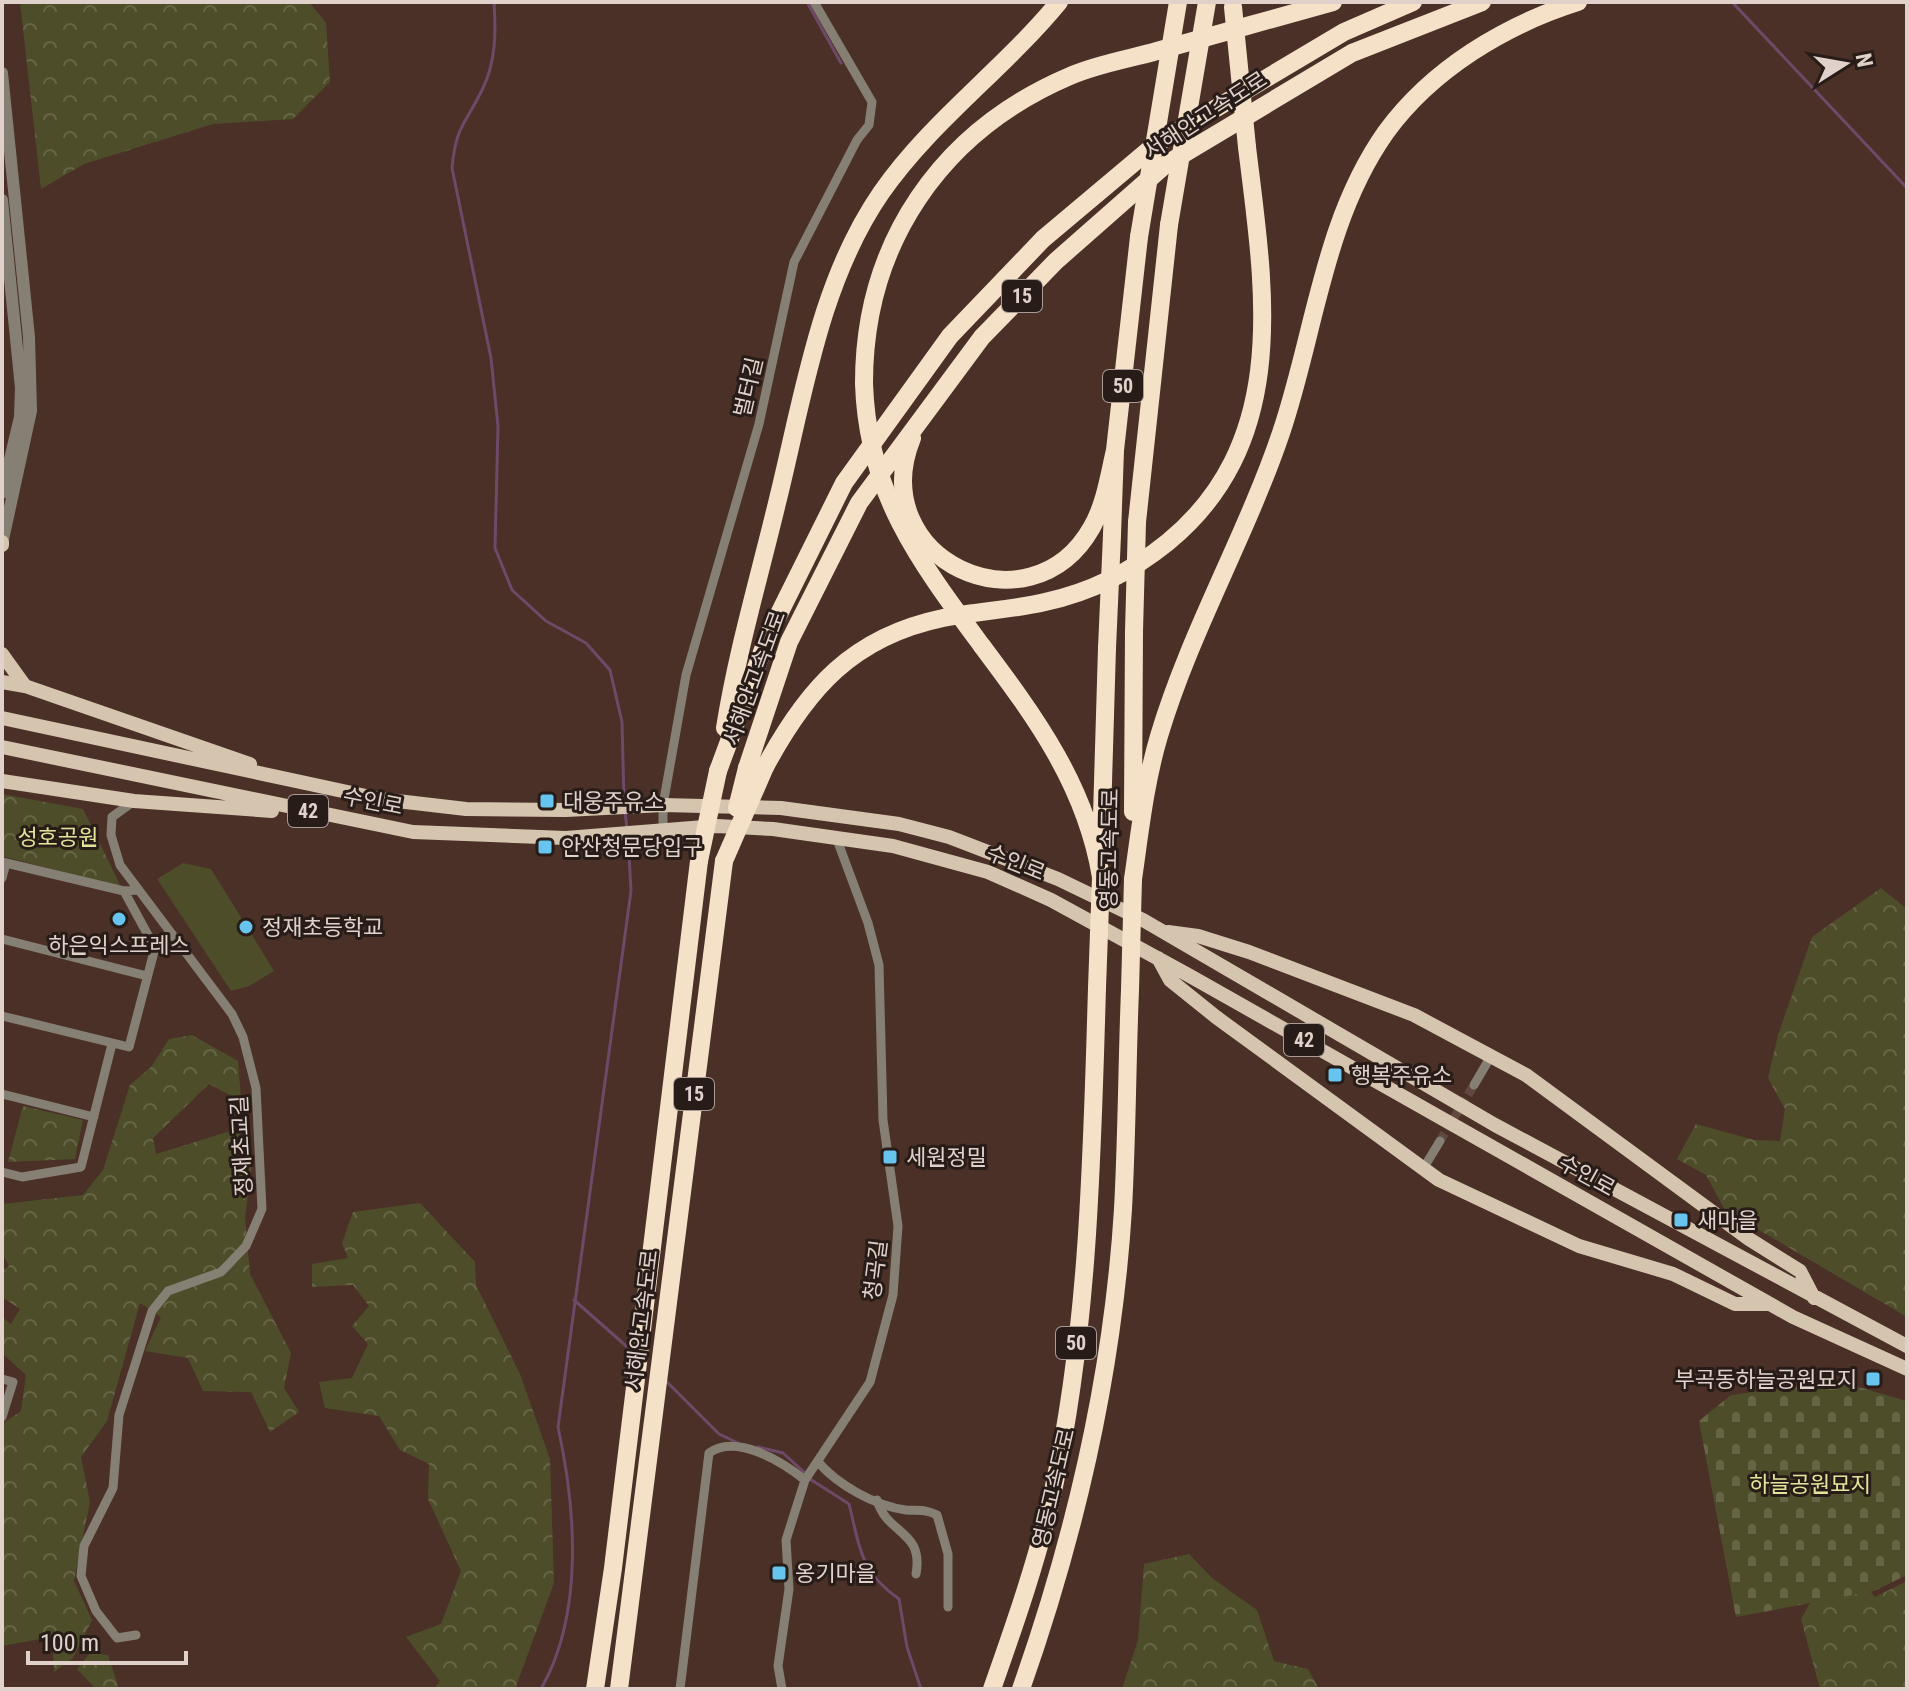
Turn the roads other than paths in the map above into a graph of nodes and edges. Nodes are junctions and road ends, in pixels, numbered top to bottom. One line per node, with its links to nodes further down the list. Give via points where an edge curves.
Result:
1 (814, 2): 26 (street, 벌터길, via 872,102 869,125 794,262 759,424 686,675)
2 (1059, 2): 22 (highway, via 898,170 846,258 817,340 729,700)
3 (1178, 2): 13 (highway, 영동고속도로 / 50, bridge, via 1139,237)
4 (1207, 2): 33 (highway, 영동고속도로 / 50, bridge, via 1169,225 1137,522)
5 (1333, 2): 31 (highway, bridge, via 1074,74 1028,97 988,126 912,204 888,248 868,317 864,383 872,453 890,506 924,566 1062,761 1084,810)
6 (1413, 2): 22 (highway, 서해안고속도로 / 15, via 1344,32 1156,144 1043,239 950,336 844,483 768,636)
7 (1482, 2): 12 (highway, 서해안고속도로 / 15, via 1352,53 1165,165 1056,261 982,337)
8 (1578, 2): 33 (highway, via 1517,26 1445,73 1413,100 1363,170 1330,253 1281,434 1158,738)
9 (1233, 5): 21 (highway, bridge, via 1261,279 1262,366 1237,457 1186,527 1145,560 1094,588 1043,603 927,622 871,644 809,695)
10 (2, 73): 15 (street, via 29,337 31,411)
11 (2, 200): 14 (street, via 21,388 20,417)
12 (919, 422): 13 (highway, via 903,472 913,524 951,566 987,579 1025,577 1068,557 1097,515); 21 (highway, 서해안고속도로 / 15, via 859,503 789,642)
13 (1115, 450): 31 (highway, 영동고속도로 / 50, bridge)
14 (2, 493)
15 (2, 544)
16 (2, 654): 18 (main road)
17 (2, 682): 18 (main road)
18 (25, 686): 24 (main road)
19 (2, 718): 24 (main road, 수인로 / 42)
20 (2, 747): 27 (main road, 수인로 / 42)
21 (756, 768): 62 (highway, 서해안고속도로 / 15, bridge, via 724,861)
22 (718, 771): 61 (highway, 서해안고속도로 / 15, bridge, via 699,861)
23 (2, 781): 25 (main road)
24 (291, 781): 26 (main road, 수인로 / 42, via 466,809)
25 (134, 801): 27 (main road); 34 (street, 정재초교길, via 112,817 111,835 120,865)
26 (656, 805): 28 (street, 벌터길); 36 (main road, 수인로 / 42, via 781,808 899,824 949,837 1058,879)
27 (326, 814): 28 (main road, 수인로 / 42, via 413,832 492,837)
28 (656, 831): 29 (main road, 수인로 / 42, via 717,826)
29 (836, 837): 38 (main road, 수인로 / 42, via 893,846 988,872); 55 (street, 청곡길, via 879,965 883,1120 898,1226 893,1295 870,1382)
30 (4, 862): 32 (street); 35 (street)
31 (1101, 877): 65 (highway, 영동고속도로 / 50, bridge, via 1090,1209 1076,1345 1053,1489)
32 (2, 878)
33 (1133, 879): 66 (highway, 영동고속도로 / 50, bridge, via 1123,1210 1107,1353 1053,1596)
34 (139, 890): 35 (street); 60 (street, 정재초교길, via 219,996 243,1037 256,1088 263,1189 255,1231 232,1261 221,1272 168,1291 152,1311 119,1415 113,1488 84,1546 81,1576 96,1611 117,1638)
35 (124, 891): 39 (street, via 155,948)
36 (1161, 931): 42 (main road, via 1249,952 1414,1015); 49 (main road, 수인로 / 42, via 1495,1125)
37 (2, 939): 39 (street)
38 (1158, 958): 47 (main road, via 1170,980 1216,1017); 50 (main road, 수인로 / 42)
39 (147, 976): 41 (street, via 129,1047)
40 (2, 1016): 41 (street)
41 (112, 1044): 45 (street)
42 (1491, 1056): 43 (street); 49 (main road, via 1526,1075 1800,1271)
43 (1474, 1085)
44 (2, 1094): 45 (street)
45 (94, 1117): 48 (street, via 81,1167 22,1177)
46 (1440, 1141): 47 (street)
47 (1423, 1169): 50 (main road, via 1579,1246 1673,1274 1735,1304)
48 (2, 1172)
49 (1815, 1298): 51 (main road, 수인로 / 42)
50 (1770, 1304): 52 (main road, 수인로 / 42)
51 (1907, 1346)
52 (1907, 1369)
53 (2, 1379): 54 (street, via 13,1382)
54 (2, 1417)
55 (818, 1462): 56 (street, 청곡길); 57 (street, via 839,1482)
56 (805, 1480): 63 (street, via 767,1455 727,1447 709,1453); 64 (street, 청곡길, via 786,1540 789,1589 778,1666)
57 (877, 1500): 58 (street, via 889,1522 913,1543); 59 (street, via 937,1515 948,1554)
58 (916, 1574)
59 (948, 1607)
60 (136, 1635)
61 (595, 1689)
62 (619, 1689)
63 (680, 1689)
64 (782, 1689)
65 (992, 1689)
66 (1021, 1689)

